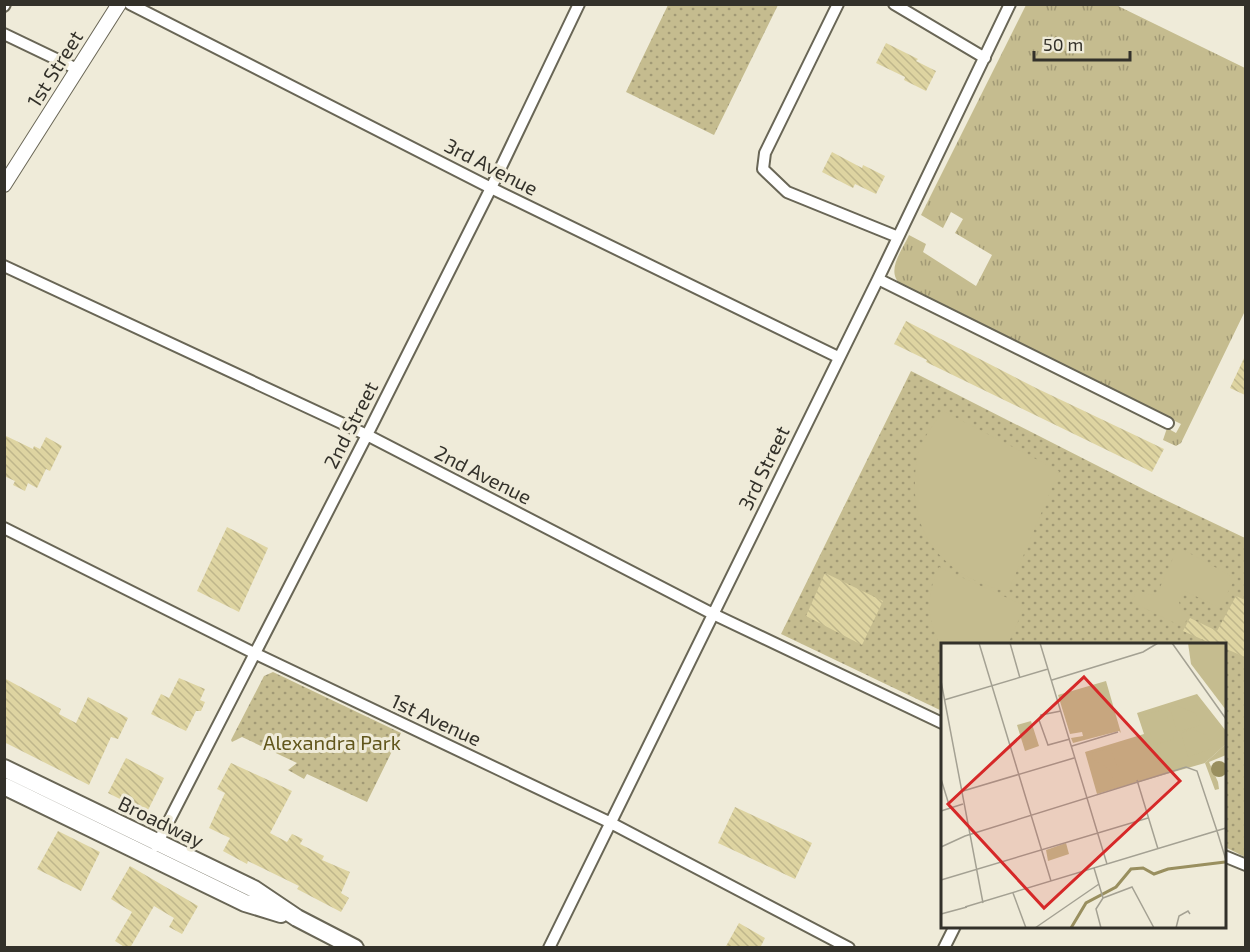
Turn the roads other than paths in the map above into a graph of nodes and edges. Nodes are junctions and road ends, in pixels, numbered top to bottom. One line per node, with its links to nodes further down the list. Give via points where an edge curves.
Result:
1 (119, 4): 9 (main road, 1st Street)
2 (130, 4): 11 (street, 3rd Avenue)
3 (579, 4): 11 (street, 2nd Street)
4 (838, 4): 12 (street, via 765,153 763,169 787,192)
5 (894, 4): 8 (street)
6 (1010, 4): 8 (street, 3rd Street)
7 (4, 34): 9 (street)
8 (986, 58): 12 (street, 3rd Street)
9 (77, 69): 10 (main road, 1st Street)
10 (4, 185)
11 (491, 188): 15 (street, 3rd Avenue); 17 (street, 2nd Street)
12 (898, 237): 14 (street, 3rd Street)
13 (4, 266): 17 (street, 2nd Avenue)
14 (878, 279): 15 (street, 3rd Street); 16 (street)
15 (838, 357): 19 (street, 3rd Street)
16 (1168, 423)
17 (367, 435): 19 (street, 2nd Avenue); 20 (street, 2nd Street)
18 (4, 528): 20 (street, 1st Avenue)
19 (713, 614): 21 (street, 2nd Avenue); 24 (street, 3rd Street)
20 (254, 653): 24 (street, 1st Avenue); 25 (street, 2nd Street)
21 (941, 723)
22 (4, 768): 25 (main road, Broadway)
23 (4, 786): 25 (main road, Broadway)
24 (609, 822): 30 (street, 3rd Street); 31 (street, 1st Avenue)
25 (153, 850): 29 (main road, Broadway, via 245,903 297,918)
26 (1226, 857): 27 (street)
27 (1245, 866)
28 (954, 928): 32 (street)
29 (355, 948)
30 (549, 948)
31 (849, 948)
32 (944, 948)

